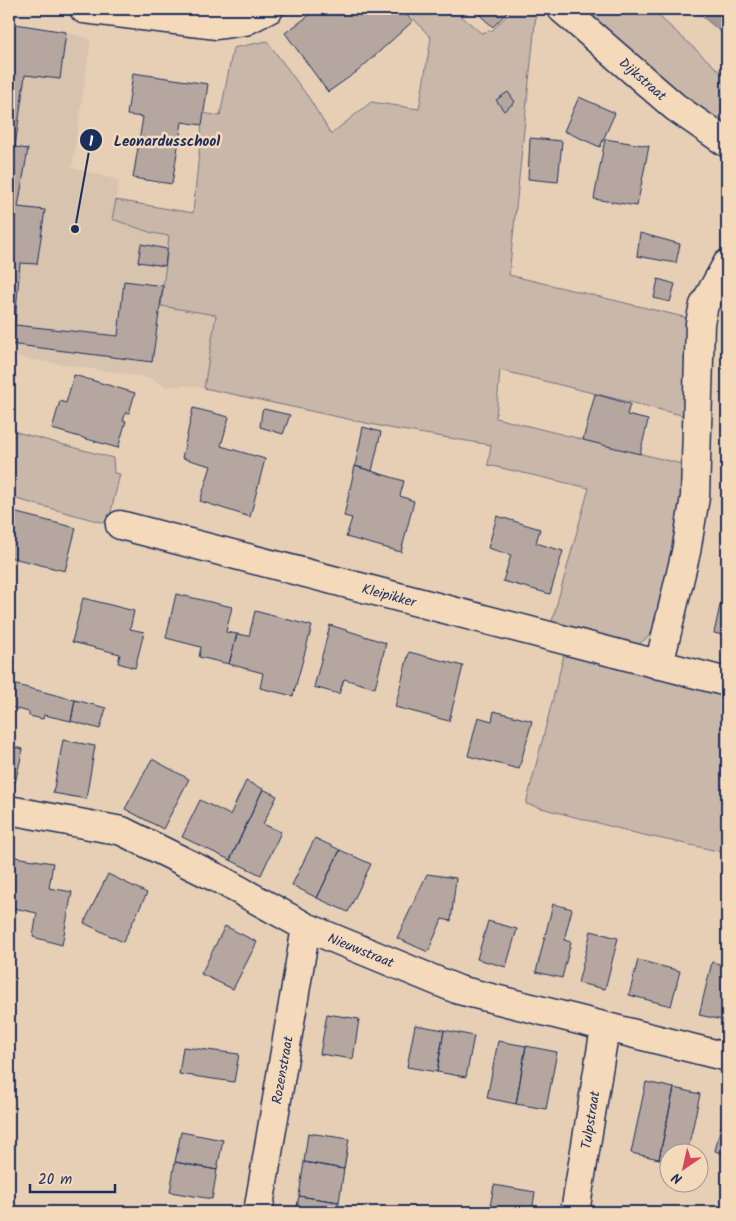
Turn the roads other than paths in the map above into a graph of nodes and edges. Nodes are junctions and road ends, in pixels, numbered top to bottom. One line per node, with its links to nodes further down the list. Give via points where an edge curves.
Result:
1 (84, 9): 2 (street, via 217,25 245,20)
2 (269, 9)
3 (562, 9): 4 (street, Dijkstraat, via 676,107)
4 (727, 143)
5 (727, 264): 7 (street, via 704,305 700,323 695,496 686,552)
6 (120, 525): 7 (street, Kleipikker)
7 (659, 665): 8 (street, Kleipikker)
8 (727, 682)
9 (9, 810): 10 (street, Nieuwstraat, via 122,831 221,880)
10 (306, 928): 11 (street, Nieuwstraat, via 459,990); 13 (street, Rozenstraat)
11 (604, 1028): 12 (street, Nieuwstraat); 14 (street, Tulpstraat)
12 (727, 1057)
13 (258, 1212)
14 (575, 1212)

